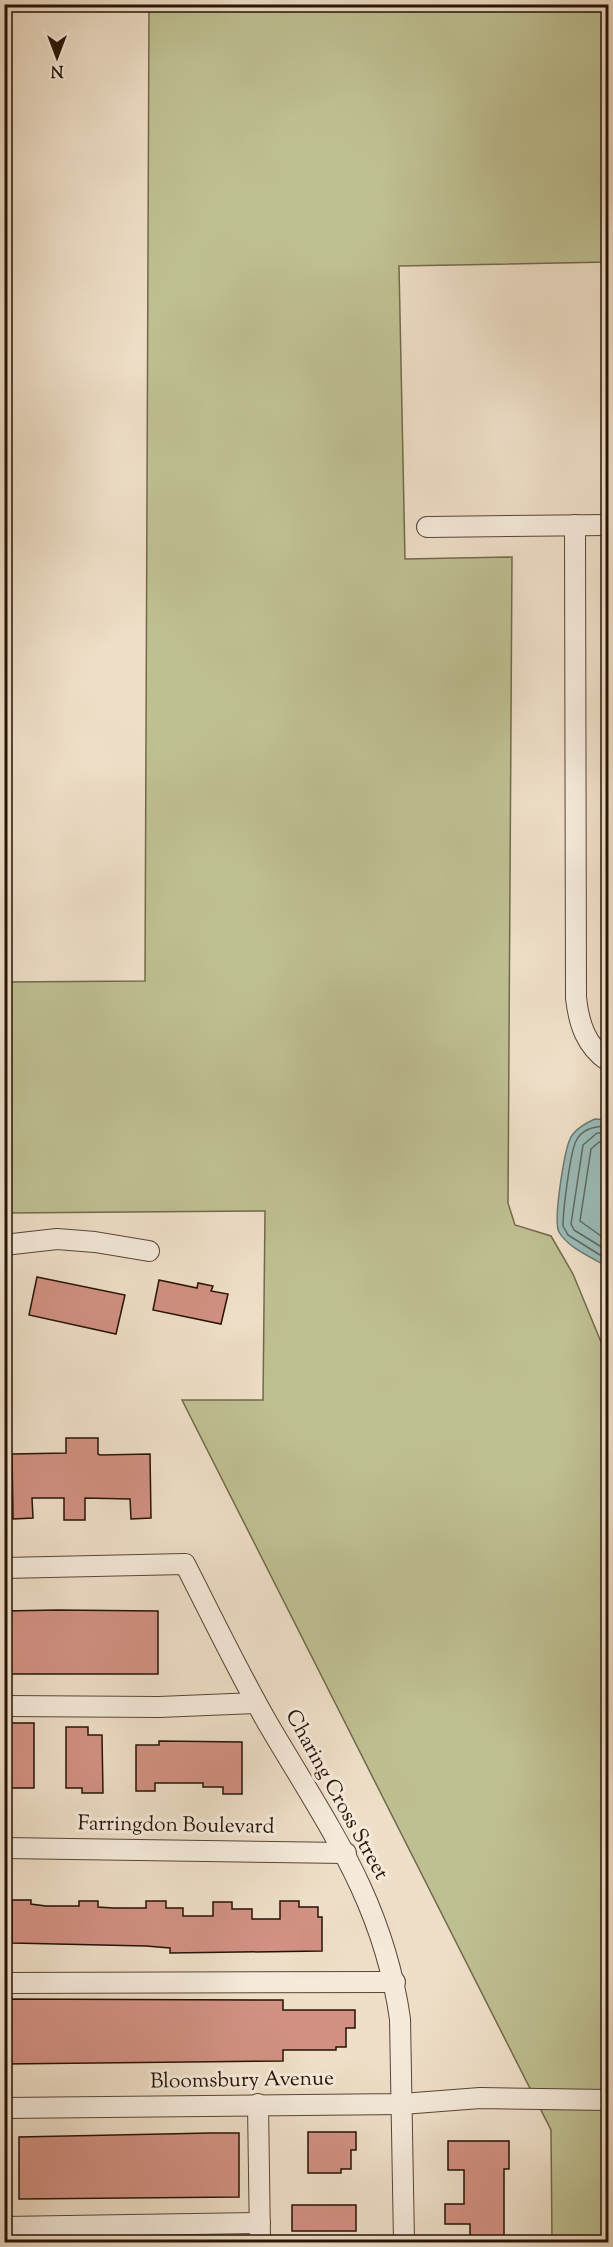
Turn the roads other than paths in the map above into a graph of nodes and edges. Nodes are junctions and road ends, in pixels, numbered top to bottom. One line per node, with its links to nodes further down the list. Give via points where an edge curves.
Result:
1 (575, 525): 2 (street); 3 (street); 4 (street, via 576,998 589,1043)
2 (609, 525)
3 (427, 527)
4 (609, 1061)
5 (4, 1245): 6 (street, via 57,1239)
6 (149, 1251)
7 (4, 1568): 8 (street, Charing Cross Street, via 185,1564)
8 (256, 1703): 9 (street); 11 (street, Charing Cross Street)
9 (4, 1706)
10 (4, 1848): 11 (street, Farringdon Boulevard)
11 (346, 1853): 13 (street, Charing Cross Street, via 376,1919)
12 (4, 1983): 13 (street)
13 (395, 1983): 16 (street, Charing Cross Street)
14 (609, 2100): 16 (street, Bloomsbury Avenue, via 480,2098)
15 (258, 2104): 16 (street, Bloomsbury Avenue); 17 (street, Bloomsbury Avenue); 18 (street)
16 (402, 2104): 21 (street, Charing Cross Street)
17 (4, 2108)
18 (260, 2223): 19 (street); 20 (street)
19 (4, 2227)
20 (260, 2242)
21 (404, 2242)

